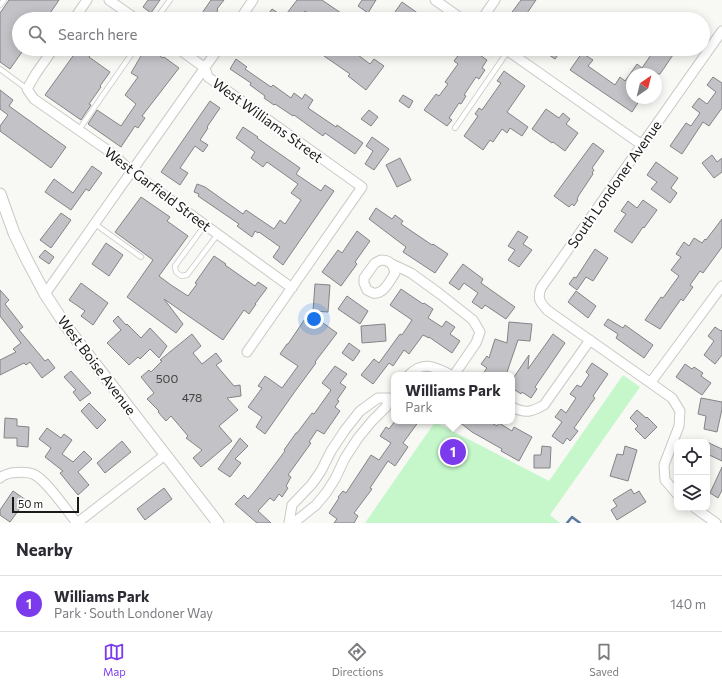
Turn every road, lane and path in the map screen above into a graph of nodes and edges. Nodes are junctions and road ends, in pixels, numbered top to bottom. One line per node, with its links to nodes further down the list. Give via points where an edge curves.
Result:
1 (4, 0): 8 (lane)
2 (87, 0): 9 (street)
3 (109, 0): 10 (street)
4 (170, 0): 11 (lane)
5 (253, 0): 12 (street)
6 (435, 0): 13 (street)
7 (495, 0): 14 (street)
8 (0, 5)
9 (79, 12)
10 (126, 12)
11 (161, 12)
12 (245, 12)
13 (452, 12)
14 (487, 12)
15 (722, 31): 16 (street, South Londoner Avenue)
16 (710, 48)
17 (47, 56): 26 (street)
18 (130, 56): 28 (lane)
19 (189, 56): 24 (street, West Williams Street)
20 (213, 56): 24 (street)
21 (502, 56): 27 (lane)
22 (515, 56): 29 (street)
23 (704, 56): 29 (street, South Londoner Avenue)
24 (205, 68): 30 (street); 38 (street, West Williams Street, via 208,77 362,187)
25 (0, 69): 26 (lane)
26 (27, 89): 28 (street, West Garfield Street, via 34,99)
27 (455, 128)
28 (78, 131): 30 (street, West Garfield Street, via 113,154)
29 (642, 145): 40 (street, South Londoner Avenue, via 539,294 539,299 547,310)
30 (132, 172): 32 (street); 33 (street, West Garfield Street)
31 (0, 194): 39 (street, West Boise Avenue, via 14,233)
32 (95, 224): 35 (lane); 39 (street)
33 (205, 225): 34 (street, West Garfield Street); 34 (lane, via 175,266 176,272 181,276 187,275)
34 (218, 234): 38 (street, West Garfield Street)
35 (141, 257)
36 (392, 264): 44 (street, via 440,294 473,320 480,332 476,343)
37 (722, 286): 45 (street)
38 (292, 288): 41 (street)
39 (45, 294): 48 (street, West Boise Avenue, via 66,326)
40 (590, 340): 45 (street); 47 (street, via 544,405 532,411)
41 (247, 352)
42 (413, 372): 43 (street, via 424,366)
43 (445, 372)
44 (456, 372)
45 (651, 382): 50 (street, via 672,398 680,411 679,426 664,465 665,480)
46 (391, 396): 54 (street, via 386,407 358,438 326,493 296,522); 54 (street, via 378,398 360,411 331,451 312,484 292,505)
47 (515, 408)
48 (165, 455): 52 (street); 53 (street, West Boise Avenue)
49 (0, 478): 52 (street, via 19,471 32,473 41,478)
50 (674, 490)
51 (699, 511): 55 (street)
52 (77, 523)
53 (218, 523)
54 (289, 523)
55 (716, 523)

